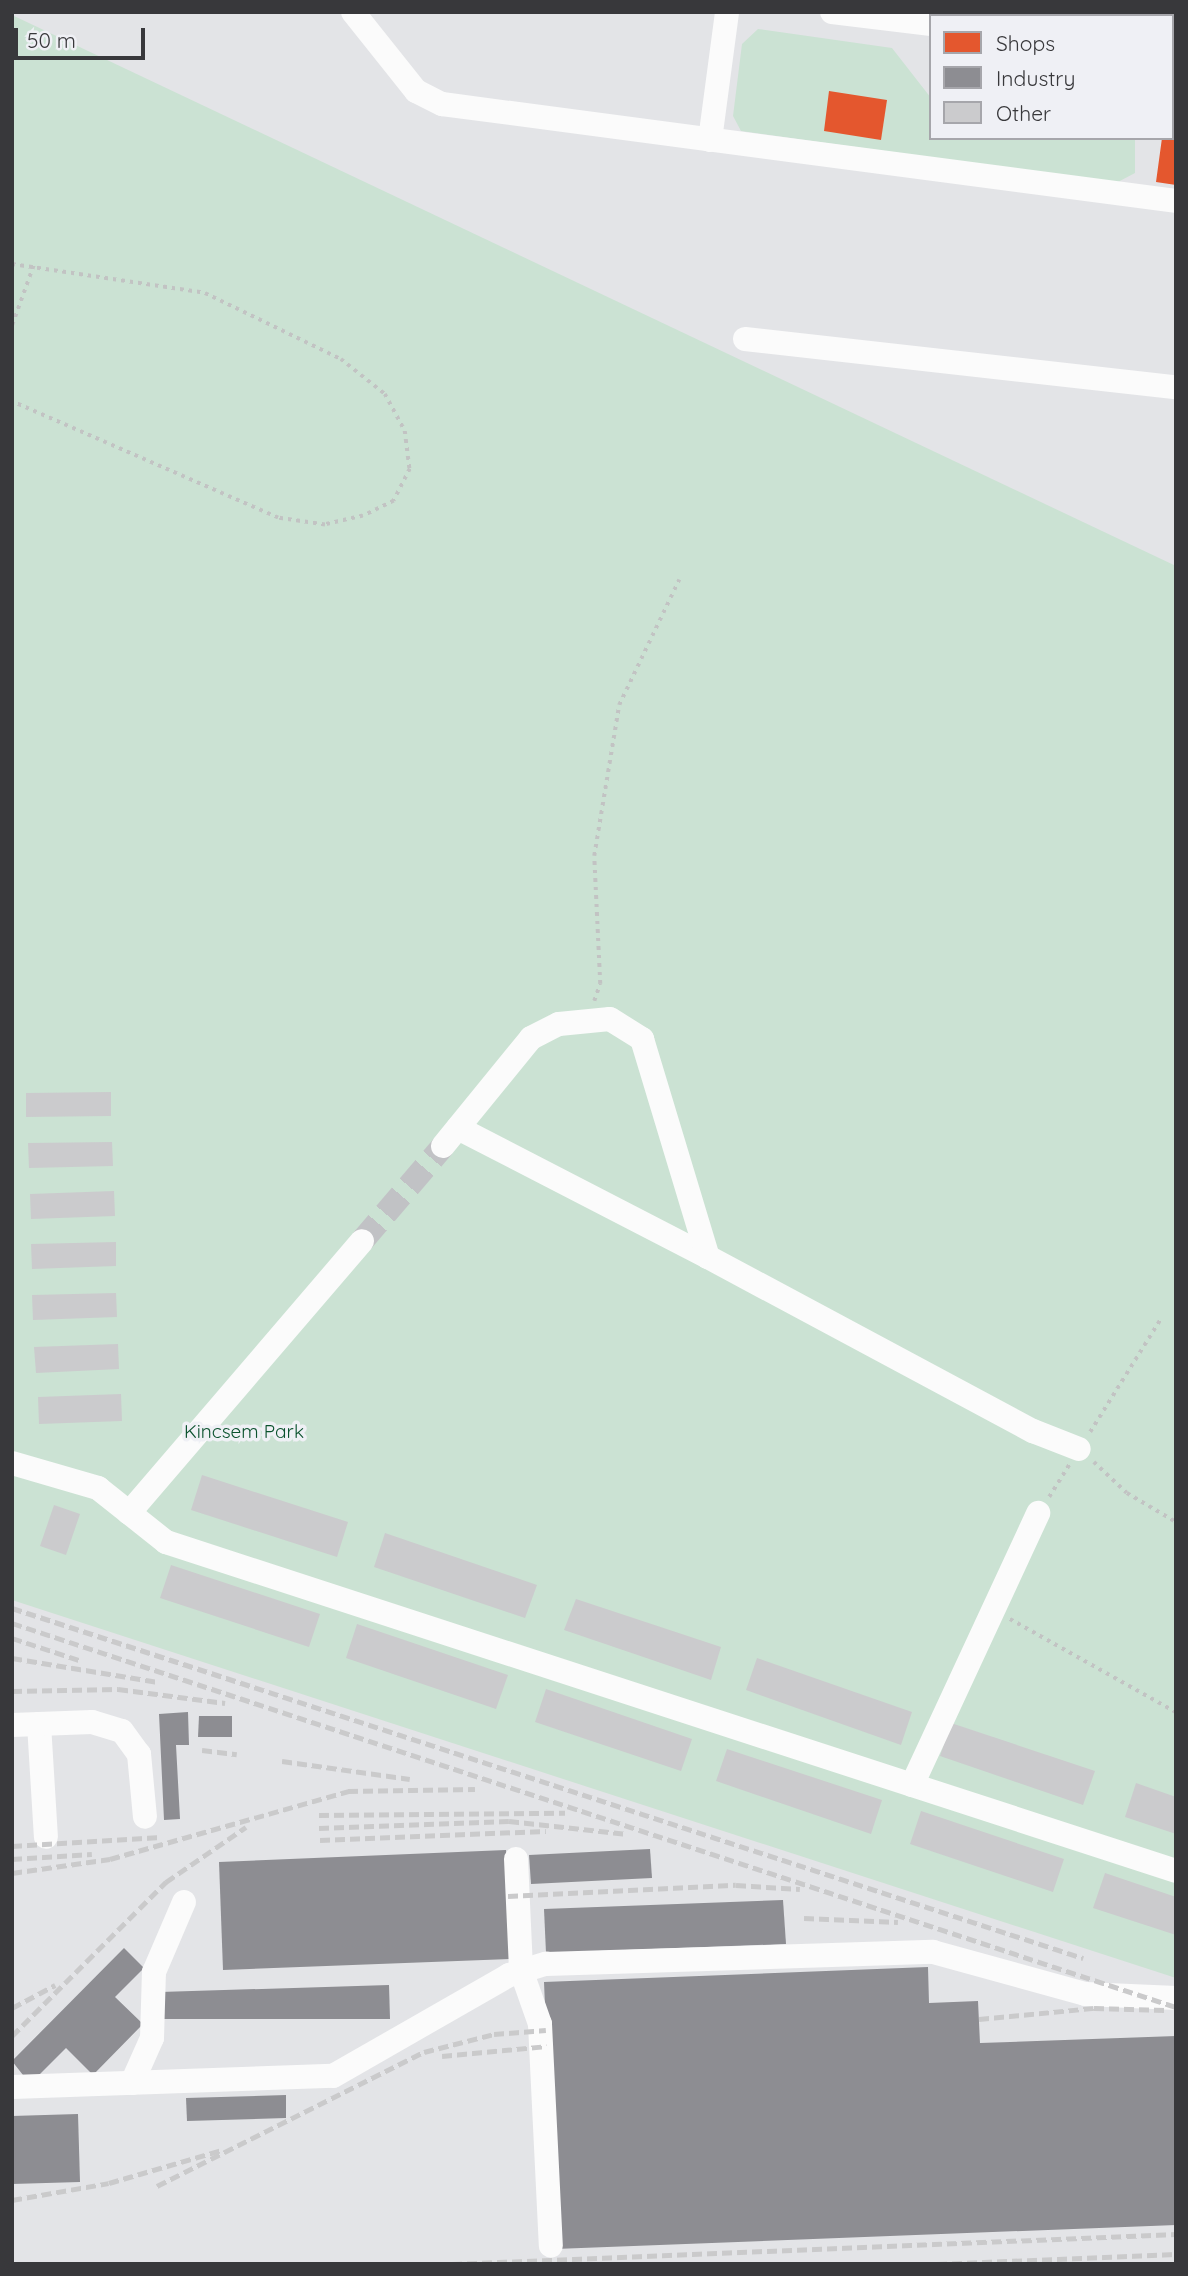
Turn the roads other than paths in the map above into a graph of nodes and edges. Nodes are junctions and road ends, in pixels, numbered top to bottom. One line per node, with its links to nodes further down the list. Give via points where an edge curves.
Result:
1 (353, 12): 5 (lane, via 416,91 442,104)
2 (727, 12): 5 (lane)
3 (832, 12): 4 (lane)
4 (929, 24)
5 (710, 140): 6 (lane)
6 (1176, 201)
7 (745, 339): 8 (lane)
8 (1176, 387)
9 (362, 1241): 13 (lane)
10 (708, 1257): 10 (lane, via 451,1137 531,1038 589,1017 610,1019 642,1039); 11 (lane, via 1033,1431)
11 (1079, 1449)
12 (12, 1463): 13 (lane, via 98,1488)
13 (129, 1513): 17 (lane, via 166,1542)
14 (1038, 1513): 17 (lane)
15 (39, 1724): 16 (lane); 18 (lane, via 100,1723 128,1736 139,1754); 19 (lane)
16 (12, 1725)
17 (912, 1785): 21 (lane)
18 (145, 1817)
19 (46, 1837)
20 (516, 1859): 23 (lane)
21 (1176, 1871)
22 (184, 1902): 25 (lane, via 155,1972 152,2038)
23 (521, 1970): 24 (lane, via 933,1952 1085,1994); 25 (lane, via 333,2076); 27 (lane, via 540,2025)
24 (1176, 1997)
25 (132, 2083): 26 (lane)
26 (12, 2087)
27 (551, 2246)

